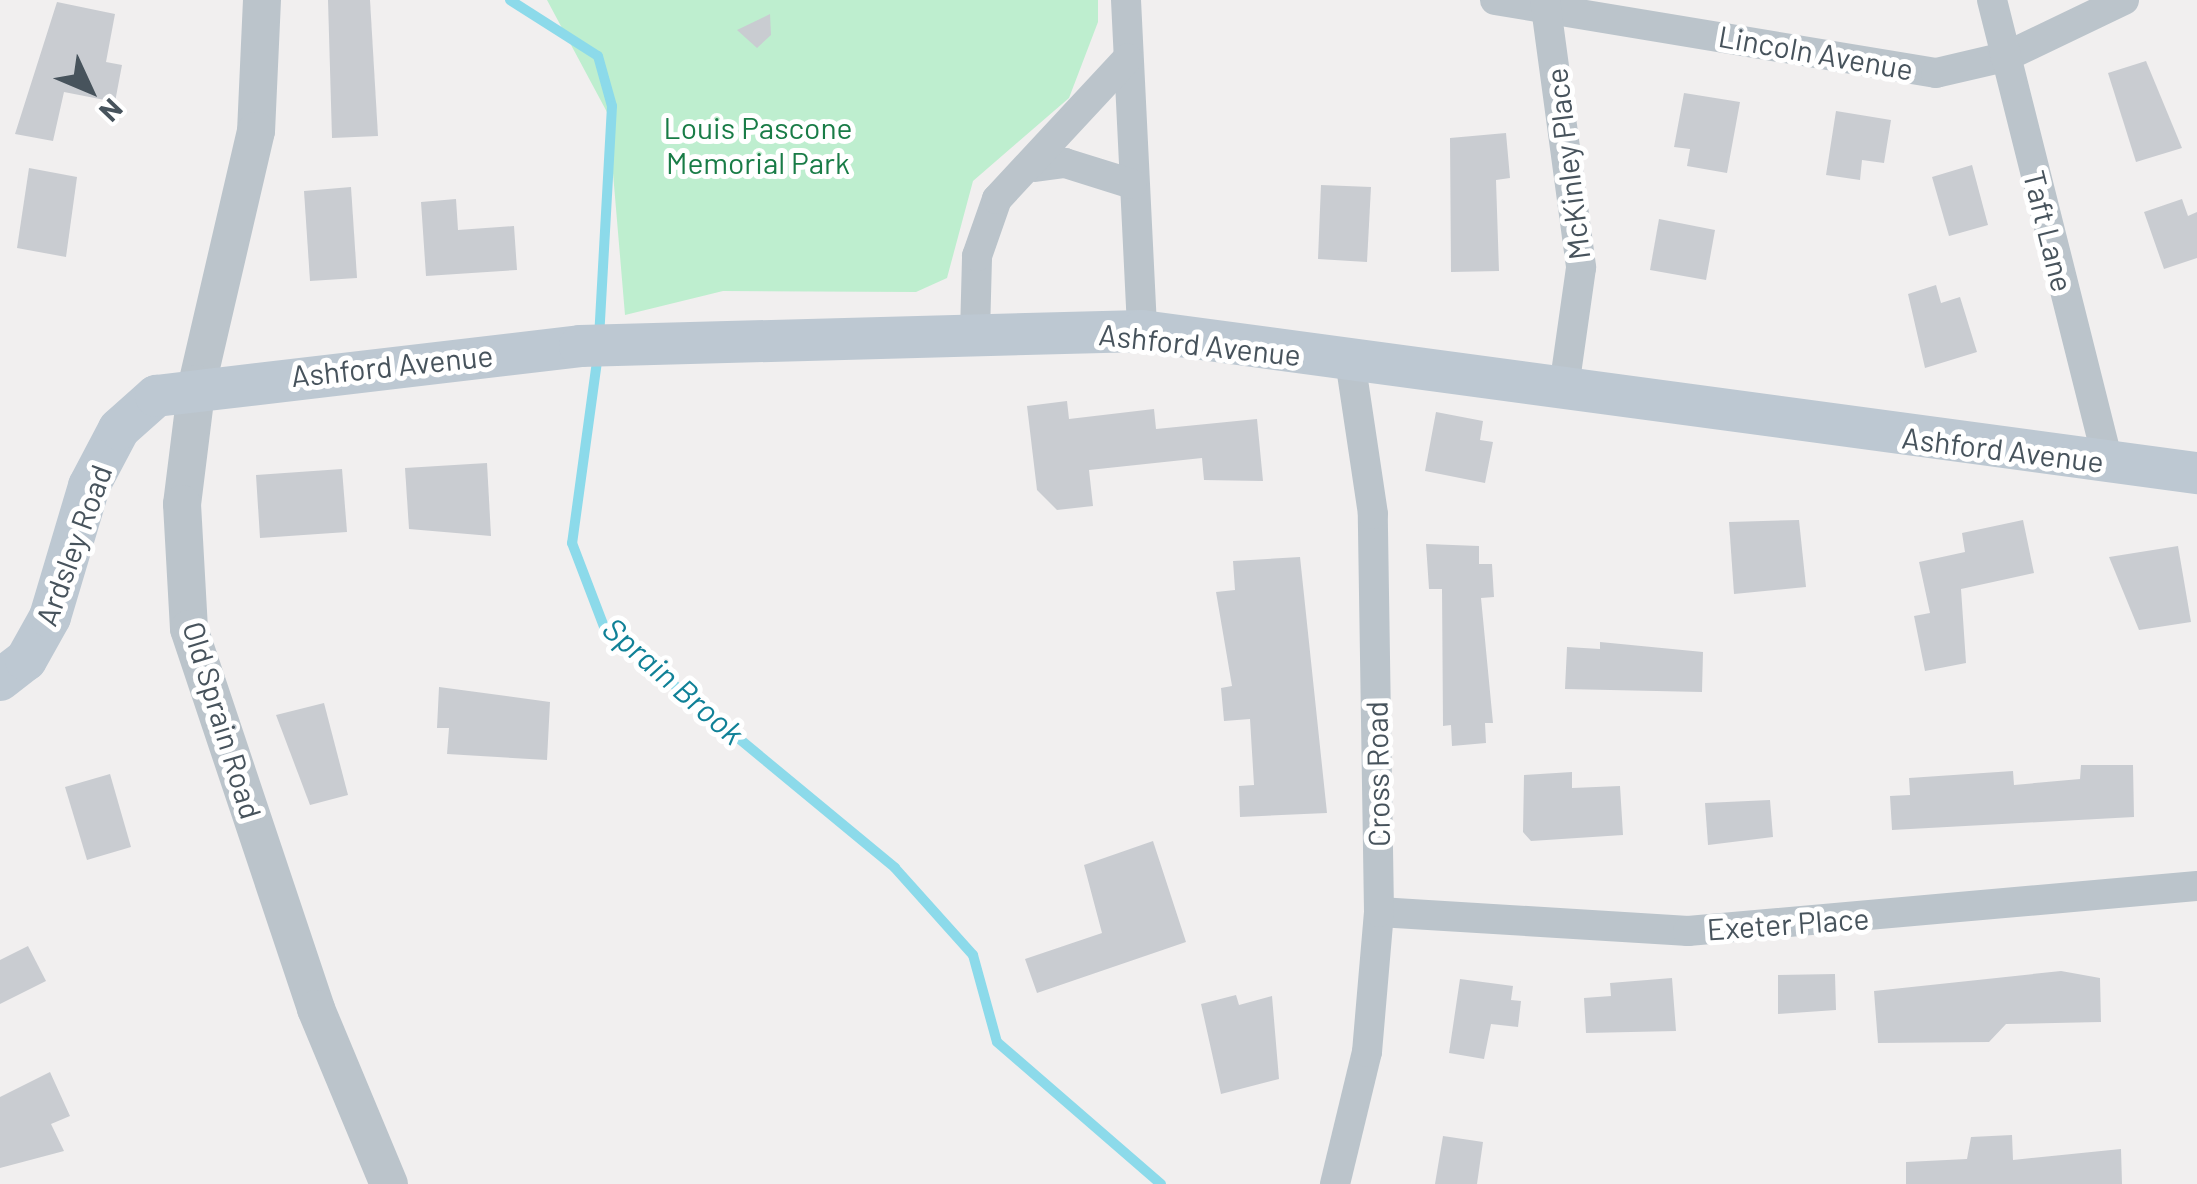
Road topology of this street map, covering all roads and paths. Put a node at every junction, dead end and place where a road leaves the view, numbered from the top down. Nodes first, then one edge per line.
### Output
1 (262, 0) edge
2 (1126, 0) edge
3 (1496, 0) edge
4 (1992, 0) edge
5 (2124, 0) edge
6 (1546, 3) edge
7 (2005, 57) junction
8 (1128, 58) junction
9 (1035, 167) junction
10 (1132, 184) junction
11 (1142, 331) junction
12 (975, 334) junction
13 (1350, 361) junction
14 (198, 384) junction
15 (1564, 388) junction
16 (2108, 462) junction
17 (2197, 473) edge
18 (0, 680) edge
19 (2197, 886) edge
20 (1379, 912) junction
21 (389, 1184) edge
22 (1335, 1184) edge

1 - 14 street, Old Sprain Road
2 - 8 street
3 - 6 street, Lincoln Avenue
4 - 7 street, Taft Lane
5 - 7 street, Lincoln Avenue
6 - 7 street, Lincoln Avenue
6 - 15 street, McKinley Place
7 - 16 street, Taft Lane
8 - 9 street
8 - 10 street
9 - 10 street
9 - 12 street
10 - 11 street
11 - 12 main road, Ashford Avenue
11 - 13 main road, Ashford Avenue
12 - 14 main road, Ashford Avenue
13 - 15 main road, Ashford Avenue
13 - 20 street, Cross Road
14 - 18 main road, Ardsley Road
14 - 21 street, Old Sprain Road
15 - 16 main road, Ashford Avenue
16 - 17 main road, Ashford Avenue
19 - 20 street, Exeter Place
20 - 22 street, Cross Road

